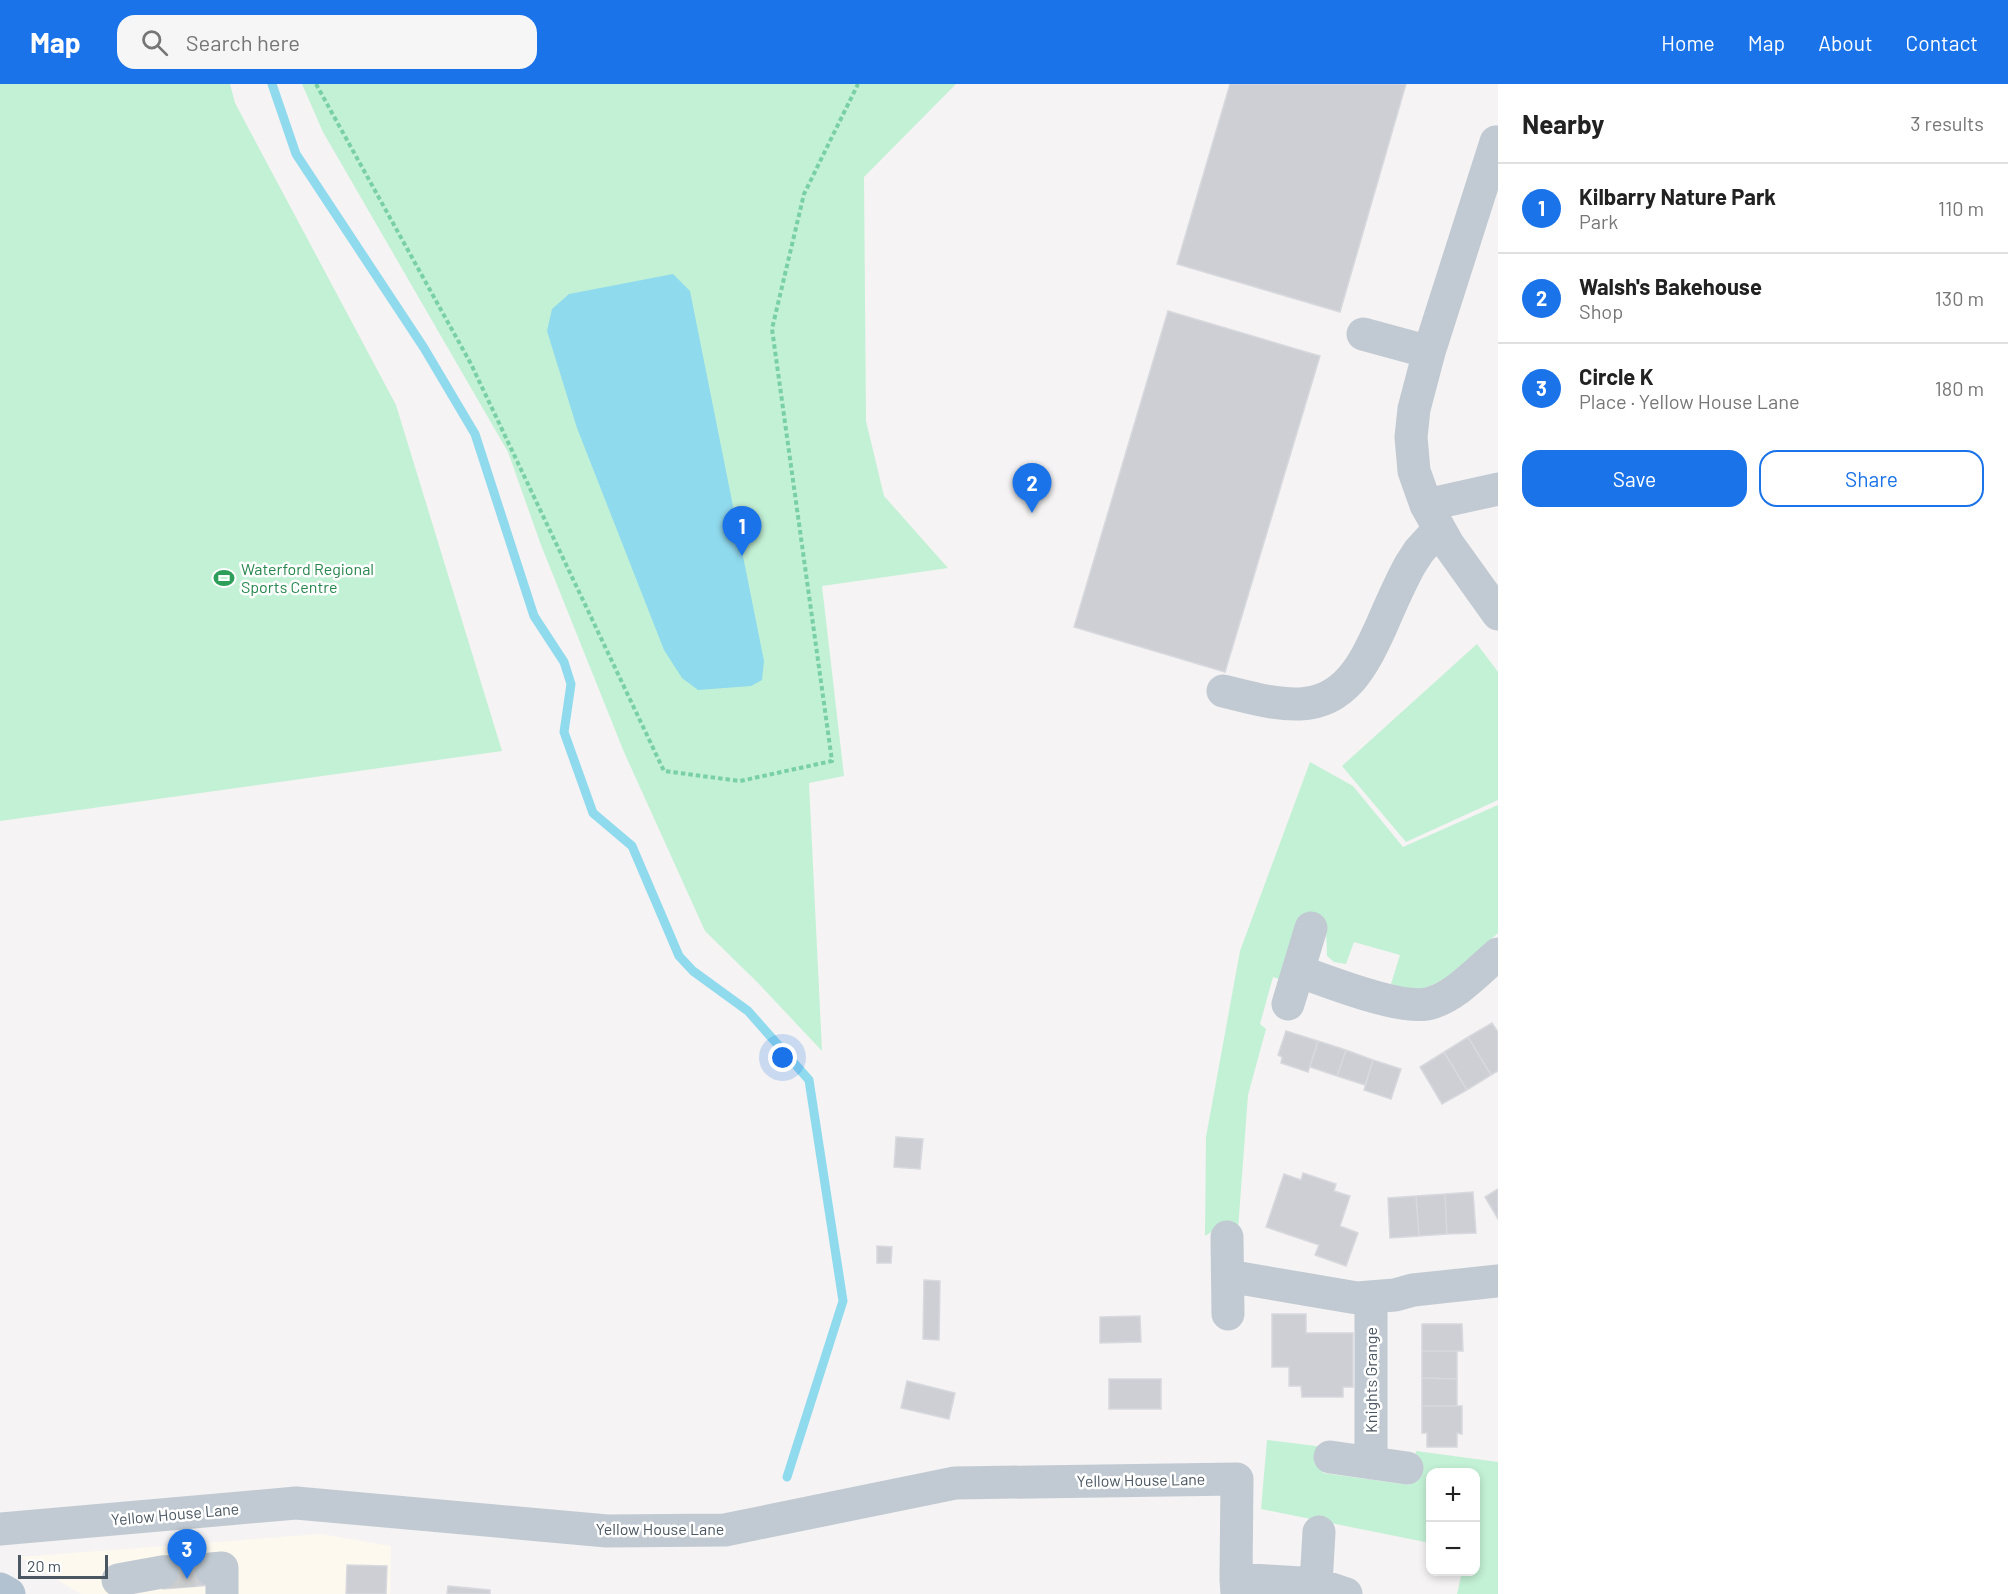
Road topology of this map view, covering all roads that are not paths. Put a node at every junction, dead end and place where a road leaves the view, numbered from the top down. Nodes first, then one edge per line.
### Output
1 (1496, 142) dead end
2 (1363, 334) dead end
3 (1429, 352) junction
4 (1498, 489) edge
5 (1432, 517) junction
6 (1498, 614) edge
7 (1223, 691) dead end
8 (1311, 928) dead end
9 (1498, 954) edge
10 (1298, 971) junction
11 (1287, 1004) dead end
12 (1227, 1237) dead end
13 (1228, 1276) junction
14 (1498, 1281) edge
15 (1371, 1298) junction
16 (1228, 1314) dead end
17 (1330, 1457) dead end
18 (1371, 1463) junction
19 (1407, 1468) dead end
20 (0, 1529) edge
21 (1319, 1532) dead end
22 (162, 1572) tunnel mouth
23 (118, 1580) dead end
24 (1236, 1586) edge
25 (0, 1589) edge
26 (1327, 1591) edge
27 (9, 1594) edge

1 - 3 street
2 - 3 street
3 - 5 street
4 - 5 street
5 - 6 street
5 - 7 street
8 - 10 street
9 - 10 street
10 - 11 street
12 - 13 street
13 - 15 street
13 - 16 street
14 - 15 street
15 - 18 street, Knights Grange
17 - 18 street
18 - 19 street
20 - 24 street, Yellow House Lane
21 - 26 street
22 - 23 street
24 - 26 street
25 - 27 main road

